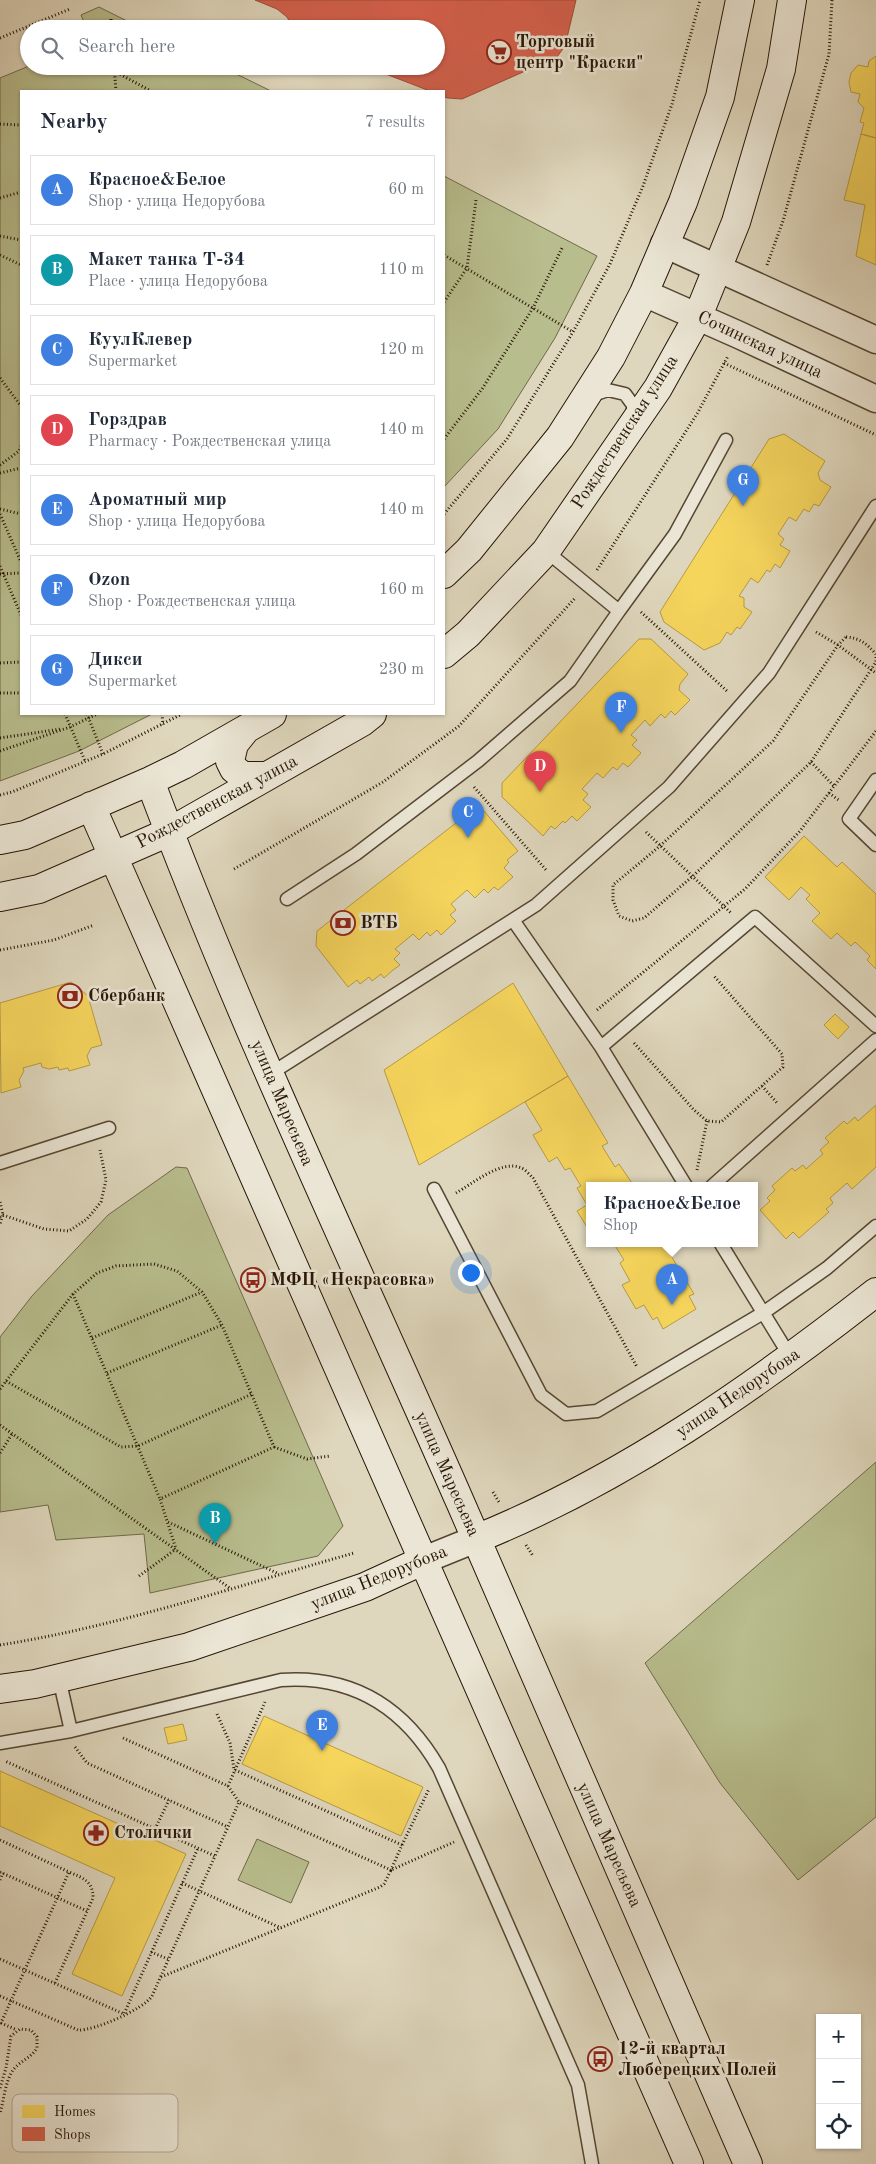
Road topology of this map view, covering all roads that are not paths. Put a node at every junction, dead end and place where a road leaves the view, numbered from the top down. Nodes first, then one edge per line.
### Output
1 (740, 0) edge
2 (792, 0) edge
3 (664, 244) junction
4 (718, 267) junction
5 (644, 293) junction
6 (698, 316) junction
7 (876, 340) edge
8 (585, 398) junction
9 (876, 399) edge
10 (632, 425) junction
11 (726, 440) dead end
12 (876, 506) edge
13 (546, 551) junction
14 (445, 573) edge
15 (619, 611) junction
16 (445, 653) edge
17 (270, 715) edge
18 (371, 715) edge
19 (246, 729) junction
20 (267, 776) junction
21 (876, 780) edge
22 (150, 781) junction
23 (91, 806) junction
24 (169, 832) junction
25 (0, 840) edge
26 (876, 845) edge
27 (113, 856) junction
28 (0, 897) edge
29 (287, 899) dead end
30 (513, 920) junction
31 (876, 1026) edge
32 (876, 1040) edge
33 (601, 1047) junction
34 (270, 1074) junction
35 (103, 1130) road end
36 (0, 1163) edge
37 (691, 1182) edge
38 (717, 1182) edge
39 (434, 1189) dead end
40 (876, 1226) edge
41 (723, 1247) edge
42 (876, 1292) edge
43 (763, 1313) junction
44 (791, 1358) junction
45 (476, 1539) junction
46 (424, 1560) junction
47 (59, 1678) junction
48 (0, 1689) edge
49 (71, 1731) junction
50 (0, 1743) edge
51 (592, 2164) edge
52 (689, 2164) edge
53 (748, 2164) edge

1 - 3 street
2 - 4 street, Рождественская улица
3 - 4 street
3 - 5 street
4 - 6 street, Рождественская улица
4 - 7 street
5 - 6 street, Сочинская улица
5 - 8 street
6 - 9 street, Сочинская улица
6 - 10 street, Рождественская улица
8 - 10 lane
8 - 14 street
10 - 13 street, Рождественская улица
11 - 15 lane
12 - 30 lane
13 - 15 lane
13 - 16 street, Рождественская улица
15 - 29 lane
17 - 19 street
18 - 20 street, Рождественская улица
19 - 20 street
19 - 22 street
20 - 24 street, Рождественская улица
21 - 26 lane
22 - 23 street
22 - 24 street, улица Маресьева
23 - 25 street
23 - 27 street
24 - 27 street, Рождественская улица
24 - 34 street, улица Маресьева
27 - 28 street, Рождественская улица
27 - 46 street
30 - 33 lane
30 - 34 lane
31 - 33 lane
32 - 38 lane
33 - 37 lane
34 - 45 street, улица Маресьева
35 - 36 lane
39 - 43 lane
40 - 43 lane
41 - 43 lane
42 - 44 street, улица Недорубова
43 - 44 lane
44 - 45 street, улица Недорубова
45 - 46 street, улица Недорубова
45 - 53 street, улица Маресьева
46 - 47 street, улица Недорубова
46 - 52 street
47 - 48 street, улица Недорубова
47 - 49 lane
49 - 50 lane
49 - 51 lane

